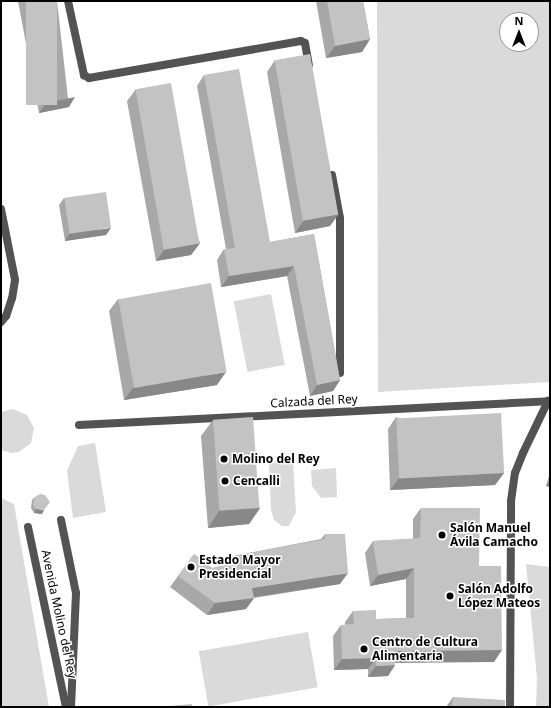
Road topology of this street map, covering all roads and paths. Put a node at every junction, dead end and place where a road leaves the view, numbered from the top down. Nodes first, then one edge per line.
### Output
1 (68, 1) edge
2 (311, 74) edge
3 (330, 165) edge
4 (1, 209) edge
5 (1, 322) edge
6 (340, 373) edge
7 (549, 401) edge
8 (79, 425) dead end
9 (61, 520) dead end
10 (28, 527) dead end
11 (66, 707) edge
12 (70, 707) edge
13 (510, 707) edge

1 - 2 street
3 - 6 street
4 - 5 street
7 - 8 street, Calzada del Rey
7 - 13 street
9 - 12 street, Avenida Molino del Rey
10 - 11 street, Avenida Molino del Rey

